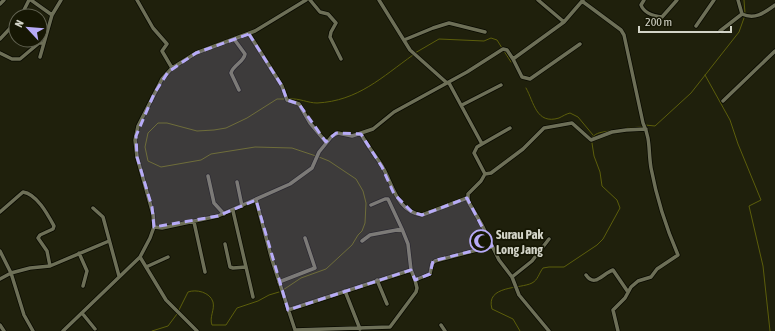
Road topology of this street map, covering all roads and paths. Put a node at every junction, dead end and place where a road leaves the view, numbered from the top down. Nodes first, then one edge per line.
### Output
1 (4, 0) edge
2 (30, 0) edge
3 (61, 0) edge
4 (137, 0) edge
5 (306, 0) edge
6 (310, 0) edge
7 (379, 0) edge
8 (538, 0) edge
9 (583, 0) edge
10 (644, 0) edge
11 (677, 0) edge
12 (714, 0) edge
13 (738, 0) edge
14 (0, 4) edge
15 (775, 5) edge
16 (742, 14) junction
17 (52, 15) junction
18 (564, 22) junction
19 (696, 26) dead end
20 (48, 27) edge
21 (8, 30) edge
22 (720, 31) dead end
23 (485, 32) dead end
24 (249, 34) junction
25 (0, 39) edge
26 (234, 39) junction
27 (404, 40) junction
28 (580, 44) dead end
29 (32, 48) edge
30 (42, 48) edge
31 (775, 51) edge
32 (0, 53) edge
33 (40, 57) dead end
34 (513, 59) junction
35 (341, 60) dead end
36 (172, 68) junction
37 (448, 83) junction
38 (501, 85) dead end
39 (238, 90) dead end
40 (723, 101) dead end
41 (462, 105) junction
42 (644, 126) junction
43 (510, 128) dead end
44 (361, 134) junction
45 (326, 142) junction
46 (482, 144) junction
47 (485, 174) junction
48 (208, 176) dead end
49 (236, 182) dead end
50 (467, 198) junction
51 (256, 200) junction
52 (371, 205) dead end
53 (242, 206) junction
54 (93, 208) dead end
55 (233, 211) junction
56 (0, 212) edge
57 (224, 214) junction
58 (194, 222) junction
59 (154, 227) junction
60 (402, 229) junction
61 (305, 238) dead end
62 (549, 239) dead end
63 (109, 241) junction
64 (362, 241) dead end
65 (225, 244) dead end
66 (492, 246) junction
67 (0, 251) edge
68 (79, 253) junction
69 (140, 257) junction
70 (168, 257) dead end
71 (50, 266) junction
72 (246, 266) junction
73 (146, 267) junction
74 (411, 270) junction
75 (204, 272) dead end
76 (11, 273) junction
77 (586, 275) dead end
78 (119, 276) junction
79 (512, 277) junction
80 (0, 279) edge
81 (377, 280) junction
82 (415, 280) junction
83 (279, 282) junction
84 (83, 286) dead end
85 (345, 291) junction
86 (628, 292) junction
87 (253, 297) dead end
88 (387, 304) dead end
89 (288, 310) junction
90 (82, 313) junction
91 (0, 325) edge
92 (441, 325) dead end
93 (95, 329) dead end
94 (360, 329) junction
95 (386, 330) edge
96 (4, 331) edge
97 (33, 331) edge
98 (63, 331) edge
99 (197, 331) edge
100 (445, 331) edge
101 (549, 331) edge
102 (618, 331) edge

1 - 14 street
2 - 17 street
3 - 17 street
4 - 36 street
5 - 24 street
6 - 35 street
7 - 27 street
8 - 18 street
9 - 18 street
9 - 42 street
10 - 11 street
12 - 19 street
13 - 16 street
15 - 16 street
16 - 22 street
17 - 20 street
18 - 34 street
21 - 25 street
23 - 27 street
24 - 26 street
24 - 45 street
26 - 36 street
26 - 39 street
27 - 37 street
28 - 34 street
29 - 32 street
30 - 33 street
31 - 40 street
34 - 37 street
36 - 59 street
37 - 41 street
37 - 44 street
38 - 41 street
41 - 46 street
42 - 47 street
42 - 86 street
43 - 46 street
44 - 45 street
44 - 50 street
45 - 51 street
46 - 47 street
47 - 50 street
48 - 57 street
49 - 53 street
50 - 66 street
51 - 53 street
51 - 83 street
52 - 60 street
53 - 55 street
54 - 63 street
55 - 57 street
55 - 72 street
56 - 71 street
57 - 58 street
58 - 59 street
58 - 75 street
59 - 69 street
60 - 64 street
60 - 74 street
61 - 83 street
62 - 79 street
63 - 68 street
63 - 78 street
65 - 72 street
66 - 79 street
66 - 82 street
67 - 76 street
68 - 71 street
68 - 84 street
69 - 73 street
69 - 78 street
70 - 73 street
71 - 76 street
72 - 87 street
73 - 99 street
74 - 81 street
74 - 82 street
76 - 80 street
76 - 97 street
77 - 86 street
78 - 90 street
79 - 101 street
81 - 85 street
81 - 88 street
82 - 95 street
83 - 89 street
85 - 89 street
85 - 94 street
86 - 102 street
89 - 94 street
90 - 93 street
90 - 98 street
91 - 96 street
92 - 100 street
94 - 95 street

